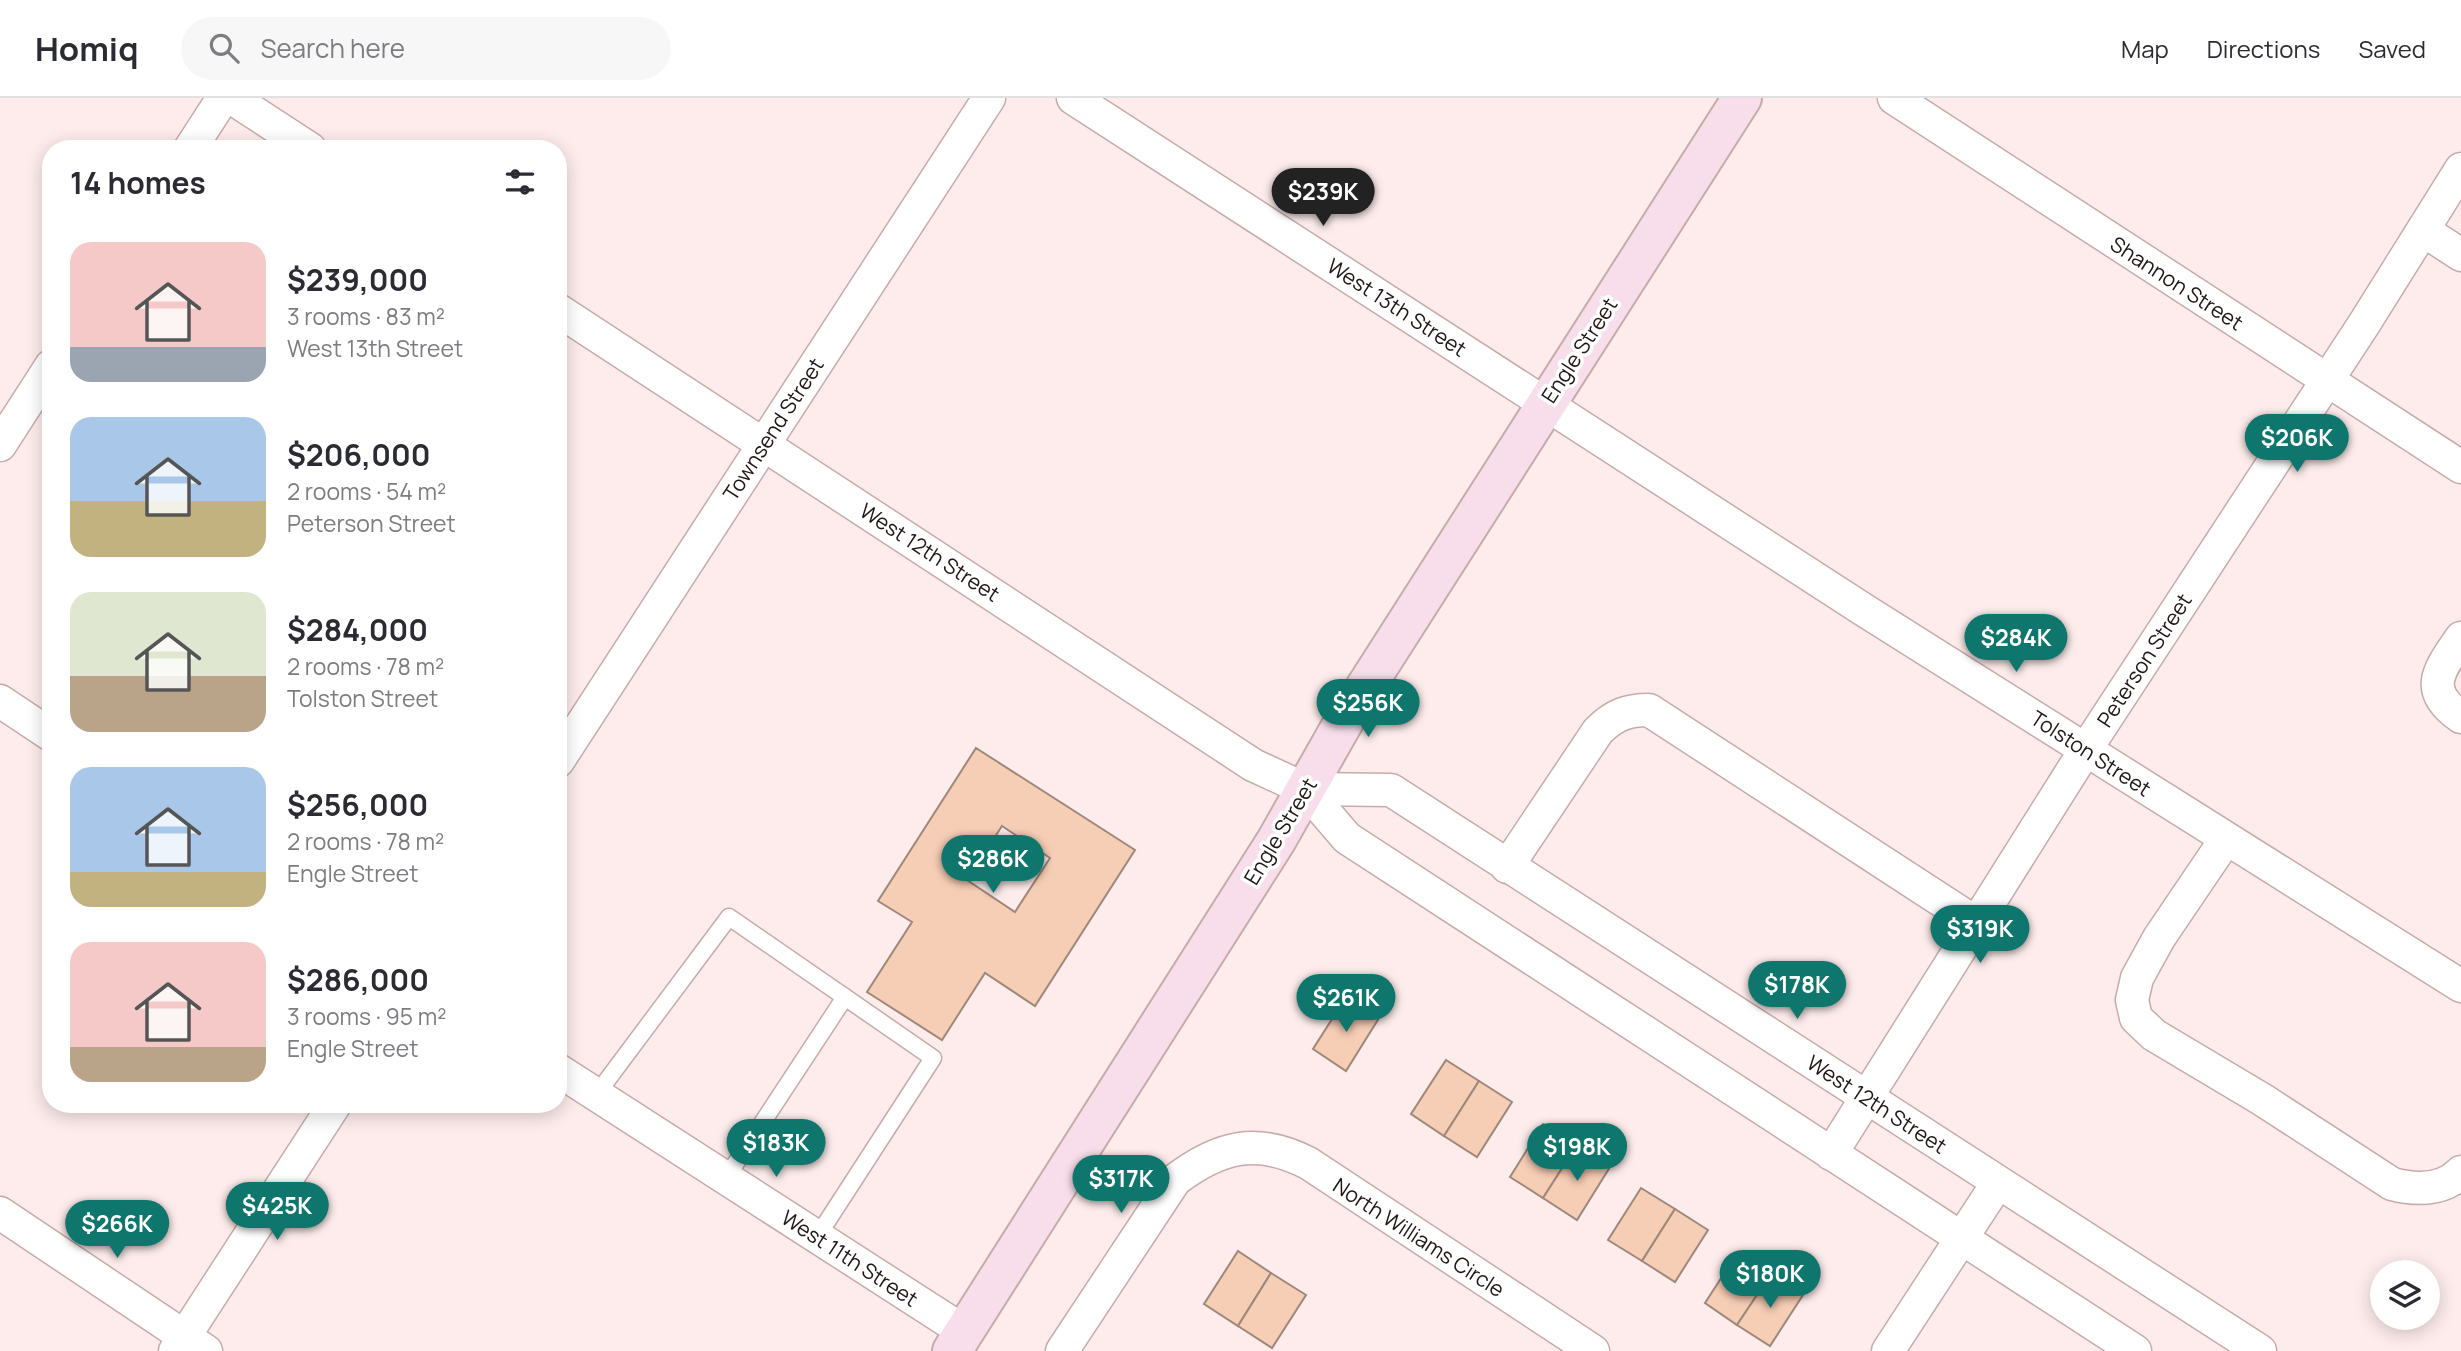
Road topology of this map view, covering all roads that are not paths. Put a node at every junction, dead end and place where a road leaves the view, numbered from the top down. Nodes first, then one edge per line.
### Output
1 (223, 98) edge
2 (232, 98) edge
3 (989, 98) edge
4 (1073, 98) edge
5 (1742, 98) edge
6 (1895, 98) edge
7 (196, 140) edge
8 (296, 140) edge
9 (2461, 169) edge
10 (2423, 230) junction
11 (2461, 256) edge
12 (567, 316) edge
13 (42, 380) edge
14 (2327, 381) junction
15 (1545, 403) junction
16 (764, 443) junction
17 (0, 445) edge
18 (2461, 467) edge
19 (2461, 638) edge
20 (0, 701) edge
21 (2461, 717) edge
22 (42, 729) edge
23 (567, 747) edge
24 (2086, 749) junction
25 (1305, 789) junction
26 (2226, 839) junction
27 (1507, 867) junction
28 (1976, 923) junction
29 (2461, 986) edge
30 (845, 997) junction
31 (567, 1076) edge
32 (596, 1095) junction
33 (1867, 1096) junction
34 (330, 1113) edge
35 (1831, 1154) junction
36 (2461, 1172) edge
37 (726, 1178) junction
38 (1997, 1184) junction
39 (0, 1213) edge
40 (817, 1237) junction
41 (1961, 1240) junction
42 (958, 1341) edge
43 (188, 1346) edge
44 (1062, 1351) edge
45 (1592, 1351) edge
46 (1888, 1351) edge
47 (2136, 1351) edge
48 (2260, 1351) edge

1 - 7 street
2 - 8 street
3 - 16 street, Townsend Street
4 - 15 street, West 13th Street
5 - 15 main road, Engle Street
6 - 14 street, Shannon Street
9 - 10 street, Peterson Street
10 - 11 street
10 - 14 street, Peterson Street
12 - 16 street, West 12th Street
13 - 17 street
14 - 18 street, Shannon Street
14 - 24 street, Peterson Street
15 - 24 street, Tolston Street
15 - 25 main road, Engle Street
16 - 23 street, Townsend Street
16 - 25 street, West 12th Street
19 - 21 street
20 - 22 street
24 - 26 street, Tolston Street
24 - 28 street, Peterson Street
25 - 27 street, West 12th Street
25 - 35 street, West 12th Street
25 - 42 main road, Engle Street
26 - 29 street, Tolston Street
26 - 36 street
27 - 28 street
27 - 33 street, West 12th Street
28 - 33 street, Peterson Street
30 - 32 lane
30 - 37 lane
30 - 40 lane
31 - 32 street, West 11th Street
32 - 37 street, West 11th Street
33 - 35 street, Peterson Street
33 - 38 street, West 12th Street
34 - 43 street
35 - 41 street, West 12th Street
37 - 40 street, West 11th Street
38 - 41 street
38 - 48 street, West 12th Street
39 - 43 street
40 - 42 street, West 11th Street
41 - 46 street
41 - 47 street, West 12th Street
44 - 45 street, North Williams Circle

